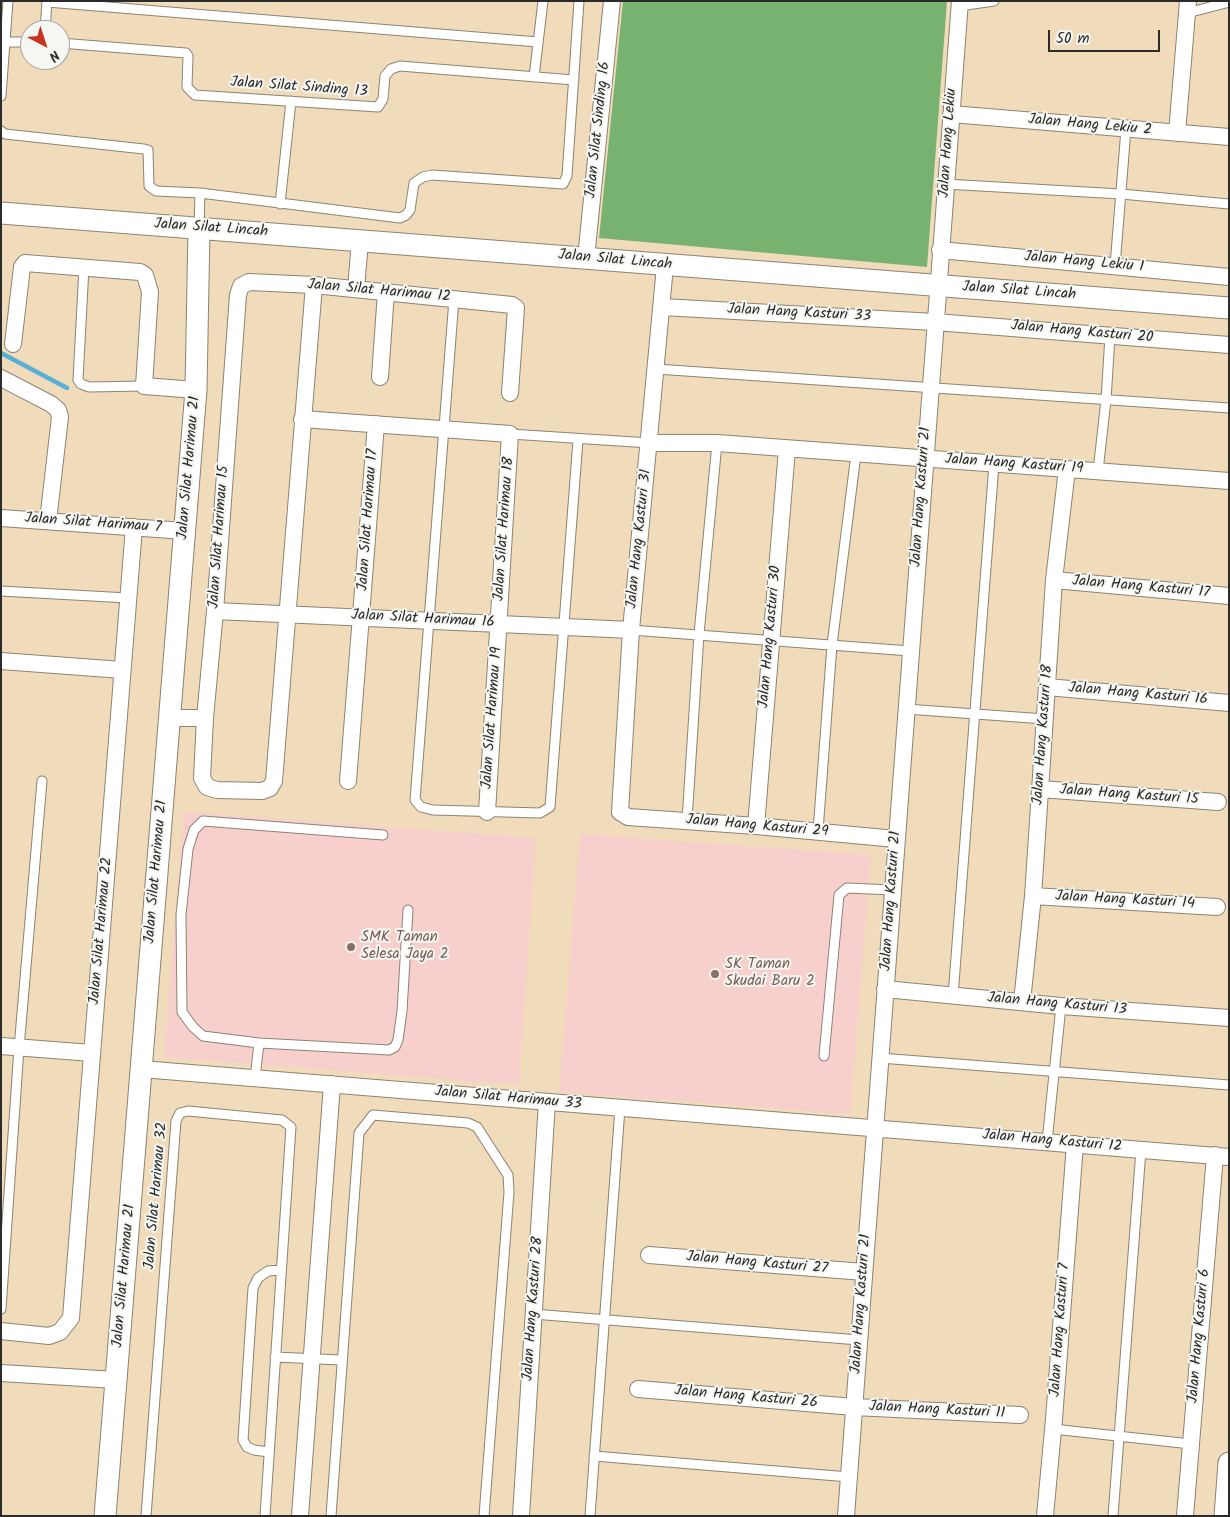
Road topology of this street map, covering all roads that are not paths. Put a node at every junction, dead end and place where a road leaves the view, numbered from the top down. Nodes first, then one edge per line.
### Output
1 (8, 1) edge
2 (543, 1) edge
3 (579, 1) edge
4 (612, 1) edge
5 (994, 1) edge
6 (47, 2) edge
7 (1229, 2) edge
8 (960, 4) edge
9 (1188, 7) edge
10 (45, 20) edge
11 (5, 42) junction
12 (20, 42) edge
13 (538, 42) junction
14 (70, 44) edge
15 (534, 77) junction
16 (574, 80) junction
17 (1, 96) edge
18 (291, 101) junction
19 (951, 114) junction
20 (1126, 129) junction
21 (1, 131) edge
22 (1177, 133) junction
23 (1229, 138) edge
24 (946, 184) junction
25 (200, 193) junction
26 (1121, 194) junction
27 (280, 204) junction
28 (1229, 204) edge
29 (1, 213) edge
30 (199, 228) junction
31 (360, 241) junction
32 (940, 250) junction
33 (586, 258) junction
34 (665, 266) junction
35 (1115, 266) junction
36 (84, 267) junction
37 (1229, 277) edge
38 (314, 285) junction
39 (937, 285) junction
40 (241, 286) joint
41 (356, 289) junction
42 (386, 292) junction
43 (454, 299) junction
44 (662, 307) junction
45 (1229, 308) edge
46 (935, 322) junction
47 (1110, 336) junction
48 (13, 344) dead end
49 (1229, 345) edge
50 (656, 369) junction
51 (380, 377) dead end
52 (1, 378) edge
53 (144, 386) junction
54 (930, 386) junction
55 (196, 390) junction
56 (510, 392) dead end
57 (1106, 400) junction
58 (1229, 408) edge
59 (302, 419) junction
60 (376, 424) junction
61 (443, 429) junction
62 (510, 434) junction
63 (578, 440) junction
64 (650, 443) junction
65 (717, 443) junction
66 (787, 448) junction
67 (856, 454) junction
68 (925, 459) junction
69 (994, 464) junction
70 (1067, 469) junction
71 (1098, 471) junction
72 (1229, 481) edge
73 (1, 518) edge
74 (48, 521) junction
75 (134, 527) junction
76 (185, 531) junction
77 (1054, 580) junction
78 (1, 591) edge
79 (1229, 596) edge
80 (128, 598) junction
81 (215, 611) junction
82 (286, 613) junction
83 (362, 617) junction
84 (429, 620) junction
85 (499, 624) junction
86 (564, 626) junction
87 (631, 630) junction
88 (699, 634) junction
89 (770, 640) junction
90 (832, 645) junction
91 (910, 651) junction
92 (1, 661) edge
93 (122, 670) junction
94 (1047, 687) junction
95 (1229, 704) edge
96 (906, 709) junction
97 (976, 714) junction
98 (170, 718) junction
99 (204, 718) junction
100 (1045, 719) junction
101 (42, 781) dead end
102 (348, 781) dead end
103 (1040, 789) junction
104 (1218, 802) dead end
105 (487, 812) junction
106 (620, 812) joint
107 (688, 821) junction
108 (756, 826) junction
109 (818, 832) junction
110 (383, 835) dead end
111 (896, 839) junction
112 (892, 890) junction
113 (1033, 896) junction
114 (1217, 906) dead end
115 (408, 910) dead end
116 (886, 989) junction
117 (953, 996) junction
118 (1022, 1002) junction
119 (1061, 1006) junction
120 (1229, 1018) edge
121 (259, 1043) junction
122 (1, 1046) edge
123 (19, 1048) junction
124 (92, 1054) junction
125 (824, 1056) dead end
126 (880, 1058) junction
127 (141, 1069) junction
128 (1054, 1071) junction
129 (255, 1078) junction
130 (332, 1084) junction
131 (1229, 1085) edge
132 (547, 1102) junction
133 (620, 1108) junction
134 (875, 1128) junction
135 (1047, 1142) junction
136 (1075, 1144) junction
137 (1141, 1150) junction
138 (1222, 1156) edge
139 (649, 1255) dead end
140 (281, 1270) junction
141 (864, 1272) junction
142 (1, 1309) edge
143 (534, 1314) junction
144 (604, 1321) junction
145 (1, 1331) edge
146 (859, 1340) junction
147 (275, 1357) junction
148 (312, 1359) junction
149 (341, 1360) junction
150 (1, 1373) edge
151 (116, 1380) junction
152 (638, 1389) dead end
153 (854, 1407) junction
154 (1020, 1415) dead end
155 (1053, 1429) junction
156 (1118, 1436) junction
157 (1191, 1444) junction
158 (269, 1452) junction
159 (594, 1456) junction
160 (1229, 1462) edge
161 (849, 1477) junction
162 (105, 1516) edge
163 (146, 1516) edge
164 (265, 1516) edge
165 (300, 1516) edge
166 (331, 1516) edge
167 (484, 1516) edge
168 (521, 1516) edge
169 (590, 1516) edge
170 (846, 1516) edge
171 (1045, 1516) edge
172 (1113, 1516) edge
173 (1185, 1516) edge
174 (1225, 1516) edge

1 - 11 lane
2 - 13 lane
3 - 16 lane
4 - 33 street, Jalan Silat Sinding 16
5 - 8 lane
6 - 10 lane
6 - 13 lane
7 - 9 lane
8 - 19 street, Jalan Hang Lekiu
9 - 22 street
11 - 12 lane
11 - 17 lane
13 - 15 lane
14 - 18 lane, Jalan Silat Sinding 13
15 - 16 lane, Jalan Silat Sinding 13
15 - 18 lane, Jalan Silat Sinding 13
16 - 27 lane
18 - 27 lane
19 - 20 street, Jalan Hang Lekiu 2
19 - 24 street, Jalan Hang Lekiu
20 - 22 street, Jalan Hang Lekiu 2
20 - 26 lane
21 - 25 lane
22 - 23 street, Jalan Hang Lekiu 2
24 - 26 lane
24 - 32 street, Jalan Hang Lekiu
25 - 27 lane
25 - 30 lane
26 - 28 lane
26 - 35 lane
29 - 30 street, Jalan Silat Lincah
30 - 31 street, Jalan Silat Lincah
30 - 55 street, Jalan Silat Harimau 21
31 - 33 street, Jalan Silat Lincah
31 - 41 street
32 - 35 street, Jalan Hang Lekiu 1
32 - 39 street, Jalan Hang Lekiu
33 - 34 street, Jalan Silat Lincah
34 - 39 street, Jalan Silat Lincah
34 - 44 street, Jalan Hang Kasturi 31
35 - 37 street, Jalan Hang Lekiu 1
36 - 48 street
36 - 53 street
36 - 53 lane
38 - 40 street, Jalan Silat Harimau 12
38 - 41 street, Jalan Silat Harimau 12
38 - 59 street
39 - 45 street, Jalan Silat Lincah
39 - 46 street, Jalan Hang Kasturi 21
40 - 81 street, Jalan Silat Harimau 15
41 - 42 street, Jalan Silat Harimau 12
42 - 43 street, Jalan Silat Harimau 12
42 - 51 street
43 - 56 street, Jalan Silat Harimau 12
43 - 61 lane
44 - 46 street, Jalan Hang Kasturi 33
44 - 50 street, Jalan Hang Kasturi 31
46 - 47 street, Jalan Hang Kasturi 20
46 - 54 street, Jalan Hang Kasturi 21
47 - 49 street, Jalan Hang Kasturi 20
47 - 57 lane
50 - 54 lane
50 - 64 street, Jalan Hang Kasturi 31
52 - 74 street
53 - 55 street
54 - 57 lane
54 - 68 street, Jalan Hang Kasturi 21
55 - 76 street, Jalan Silat Harimau 21
57 - 58 lane
57 - 71 lane
59 - 60 street
59 - 82 street
60 - 61 street
60 - 83 street, Jalan Silat Harimau 17
61 - 62 street
61 - 84 lane
62 - 63 lane
62 - 85 street, Jalan Silat Harimau 18
63 - 64 lane
63 - 86 lane
64 - 65 street, Jalan Hang Kasturi 19
64 - 87 street, Jalan Hang Kasturi 31
65 - 66 street, Jalan Hang Kasturi 19
65 - 88 lane
66 - 67 street, Jalan Hang Kasturi 19
66 - 89 street, Jalan Hang Kasturi 30
67 - 68 street, Jalan Hang Kasturi 19
67 - 90 lane
68 - 69 street, Jalan Hang Kasturi 19
68 - 91 street, Jalan Hang Kasturi 21
69 - 70 street, Jalan Hang Kasturi 19
69 - 97 lane
70 - 71 street, Jalan Hang Kasturi 19
70 - 77 street, Jalan Hang Kasturi 18
71 - 72 street, Jalan Hang Kasturi 19
73 - 74 street, Jalan Silat Harimau 7
74 - 75 street, Jalan Silat Harimau 7
75 - 76 street, Jalan Silat Harimau 7
75 - 80 street, Jalan Silat Harimau 22
76 - 98 street, Jalan Silat Harimau 21
77 - 79 street, Jalan Hang Kasturi 17
77 - 94 street, Jalan Hang Kasturi 18
78 - 80 lane
80 - 93 street, Jalan Silat Harimau 22
81 - 82 street, Jalan Silat Harimau 16
81 - 99 street, Jalan Silat Harimau 15
82 - 83 street, Jalan Silat Harimau 16
82 - 99 street, Jalan Silat Harimau 15
83 - 84 street, Jalan Silat Harimau 16
83 - 102 street, Jalan Silat Harimau 17
84 - 85 street, Jalan Silat Harimau 16
84 - 105 lane
85 - 86 street, Jalan Silat Harimau 16
85 - 105 street, Jalan Silat Harimau 19
86 - 87 street, Jalan Silat Harimau 16
86 - 105 lane
87 - 88 lane
87 - 106 street, Jalan Hang Kasturi 31
88 - 89 lane
88 - 107 lane
89 - 90 lane
89 - 108 street, Jalan Hang Kasturi 30
90 - 91 lane
90 - 109 lane
91 - 96 street, Jalan Hang Kasturi 21
92 - 93 street
93 - 124 street, Jalan Silat Harimau 22
94 - 95 street, Jalan Hang Kasturi 16
94 - 100 street, Jalan Hang Kasturi 18
96 - 97 lane
96 - 111 street, Jalan Hang Kasturi 21
97 - 100 lane
97 - 117 lane
98 - 99 street
98 - 127 street, Jalan Silat Harimau 21
100 - 103 street, Jalan Hang Kasturi 18
101 - 123 lane
103 - 104 street, Jalan Hang Kasturi 15
103 - 113 street, Jalan Hang Kasturi 18
106 - 107 street, Jalan Hang Kasturi 29
107 - 108 street, Jalan Hang Kasturi 29
108 - 109 street, Jalan Hang Kasturi 29
109 - 111 street, Jalan Hang Kasturi 29
110 - 121 lane
111 - 112 street, Jalan Hang Kasturi 21
112 - 116 street, Jalan Hang Kasturi 21
112 - 125 lane
113 - 114 street, Jalan Hang Kasturi 14
113 - 118 street, Jalan Hang Kasturi 18
115 - 121 lane
116 - 117 street, Jalan Hang Kasturi 13
116 - 126 street, Jalan Hang Kasturi 21
117 - 118 street, Jalan Hang Kasturi 13
118 - 119 street, Jalan Hang Kasturi 13
119 - 120 street, Jalan Hang Kasturi 13
119 - 128 lane
121 - 129 lane
122 - 123 street
123 - 124 street
123 - 142 lane
124 - 145 street, Jalan Silat Harimau 22
126 - 128 lane
126 - 134 street, Jalan Hang Kasturi 21
127 - 129 street, Jalan Silat Harimau 33
127 - 151 street, Jalan Silat Harimau 21
128 - 131 lane
128 - 135 lane
129 - 130 street, Jalan Silat Harimau 33
130 - 132 street, Jalan Silat Harimau 33
130 - 148 street
132 - 133 street, Jalan Silat Harimau 33
132 - 143 street, Jalan Hang Kasturi 28
133 - 134 street, Jalan Silat Harimau 33
133 - 144 lane
134 - 135 street, Jalan Hang Kasturi 12
134 - 141 street, Jalan Hang Kasturi 21
135 - 136 street, Jalan Hang Kasturi 12
136 - 137 street, Jalan Hang Kasturi 12
136 - 155 street, Jalan Hang Kasturi 7
137 - 138 street, Jalan Hang Kasturi 12
137 - 156 lane
138 - 157 street, Jalan Hang Kasturi 6
139 - 141 street, Jalan Hang Kasturi 27
140 - 147 lane, Jalan Silat Harimau 32
140 - 158 lane
140 - 163 lane, Jalan Silat Harimau 32
141 - 146 street, Jalan Hang Kasturi 21
143 - 144 lane
143 - 168 street, Jalan Hang Kasturi 28
144 - 146 lane
144 - 159 lane
146 - 153 street, Jalan Hang Kasturi 21
147 - 148 lane
147 - 158 lane, Jalan Silat Harimau 32
148 - 149 lane
148 - 165 street
149 - 166 lane
149 - 167 lane
150 - 151 street
151 - 162 street, Jalan Silat Harimau 21
152 - 153 street, Jalan Hang Kasturi 26
153 - 154 street, Jalan Hang Kasturi 11
153 - 161 street, Jalan Hang Kasturi 21
155 - 156 lane
155 - 171 street, Jalan Hang Kasturi 7
156 - 157 lane
156 - 172 lane
157 - 173 street, Jalan Hang Kasturi 6
158 - 164 lane, Jalan Silat Harimau 32
159 - 161 lane
159 - 169 lane
160 - 174 street
161 - 170 street, Jalan Hang Kasturi 21

